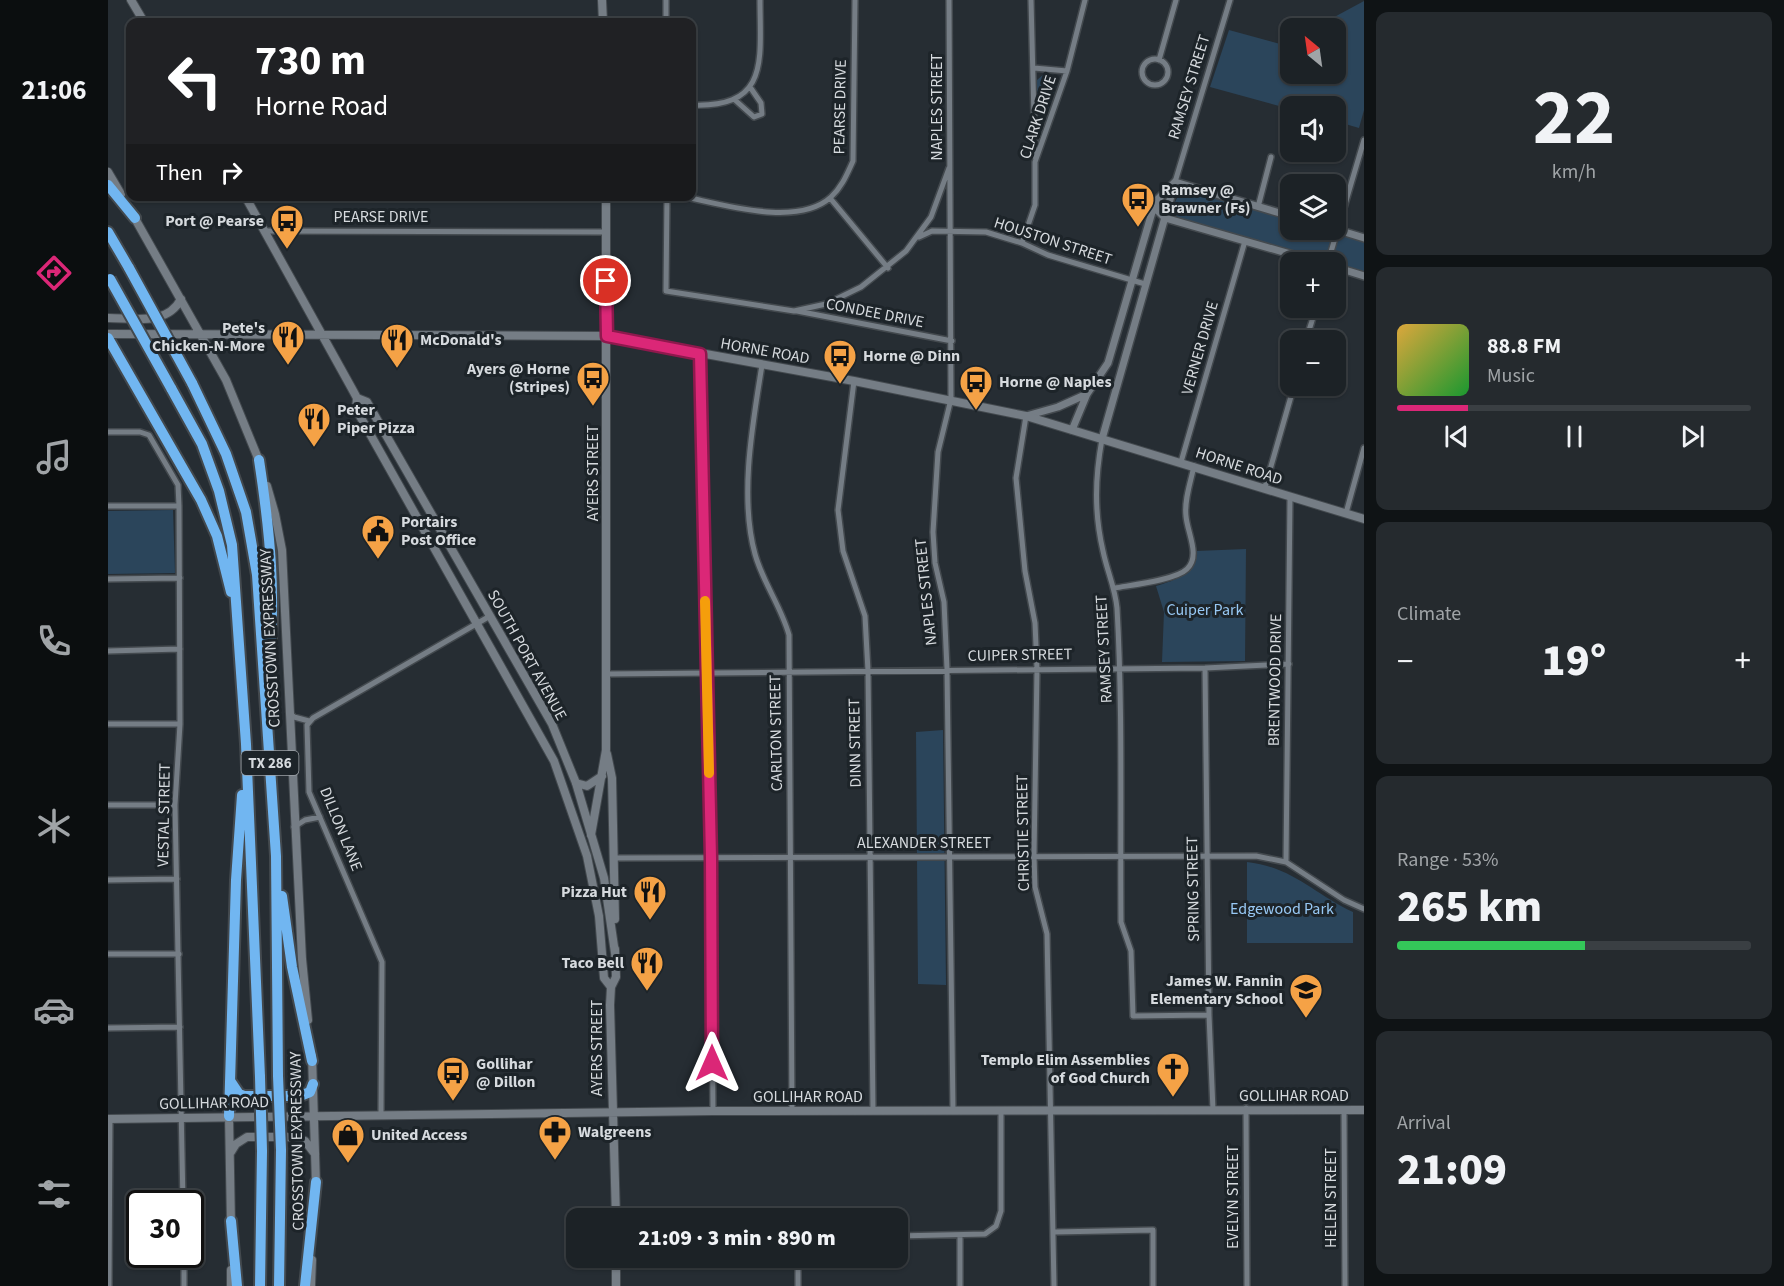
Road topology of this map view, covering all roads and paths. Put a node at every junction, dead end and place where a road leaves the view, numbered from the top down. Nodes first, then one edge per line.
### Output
1 (131, 0) edge
2 (602, 0) edge
3 (666, 0) edge
4 (760, 0) edge
5 (855, 0) edge
6 (949, 0) edge
7 (1031, 0) edge
8 (1085, 0) edge
9 (1176, 0) edge
10 (1230, 0) edge
11 (142, 18) edge
12 (603, 18) edge
13 (666, 18) edge
14 (1159, 60) junction
15 (1034, 68) junction
16 (1067, 71) junction
17 (750, 87) junction
18 (735, 100) junction
19 (696, 105) edge
20 (1364, 140) edge
21 (1272, 157) dead end
22 (1035, 162) junction
23 (951, 164) junction
24 (108, 172) edge
25 (1175, 182) junction
26 (108, 185) edge
27 (696, 198) edge
28 (830, 198) junction
29 (1346, 200) edge
30 (248, 201) edge
31 (606, 201) edge
32 (667, 201) edge
33 (1155, 202) junction
34 (1258, 207) junction
35 (1280, 213) edge
36 (135, 218) junction
37 (1165, 218) junction
38 (952, 230) junction
39 (264, 231) junction
40 (108, 232) edge
41 (605, 232) junction
42 (1346, 232) edge
43 (1364, 237) edge
44 (917, 238) junction
45 (1245, 241) junction
46 (1022, 243) junction
47 (1283, 252) edge
48 (888, 268) junction
49 (1346, 270) edge
50 (1364, 276) edge
51 (109, 278) edge
52 (1132, 280) junction
53 (1145, 284) junction
54 (181, 299) junction
55 (794, 311) junction
56 (108, 318) edge
57 (324, 334) junction
58 (202, 335) junction
59 (108, 336) edge
60 (607, 336) junction
61 (952, 341) junction
62 (700, 354) junction
63 (762, 365) junction
64 (854, 381) junction
65 (1088, 394) junction
66 (1291, 396) edge
67 (357, 398) junction
68 (951, 399) junction
69 (1026, 416) junction
70 (1072, 430) junction
71 (108, 432) edge
72 (1102, 439) junction
73 (1364, 448) edge
74 (259, 460) junction
75 (1181, 462) junction
76 (1194, 466) junction
77 (1265, 487) junction
78 (1290, 498) junction
79 (108, 506) edge
80 (179, 506) junction
81 (1346, 513) junction
82 (1364, 519) edge
83 (180, 578) junction
84 (108, 579) edge
85 (1115, 588) junction
86 (490, 616) junction
87 (477, 623) junction
88 (238, 625) junction
89 (180, 649) junction
90 (108, 651) edge
91 (1289, 664) junction
92 (1120, 668) junction
93 (1205, 668) junction
94 (947, 669) junction
95 (1037, 669) junction
96 (706, 671) junction
97 (789, 671) junction
98 (868, 671) junction
99 (606, 674) junction
100 (265, 696) junction
101 (289, 711) junction
102 (309, 722) junction
103 (108, 724) edge
104 (180, 724) junction
105 (246, 744) junction
106 (606, 750) junction
107 (602, 776) junction
108 (576, 783) junction
109 (108, 805) edge
110 (175, 805) junction
111 (321, 817) junction
112 (294, 826) junction
113 (591, 835) junction
114 (582, 838) joint
115 (1206, 855) junction
116 (276, 856) junction
117 (1034, 856) junction
118 (1120, 856) junction
119 (870, 857) junction
120 (949, 857) junction
121 (614, 858) junction
122 (711, 858) junction
123 (791, 858) junction
124 (1286, 862) junction
125 (177, 879) junction
126 (108, 880) edge
127 (1364, 909) edge
128 (615, 953) junction
129 (108, 954) edge
130 (179, 954) junction
131 (610, 987) junction
132 (1209, 1015) junction
133 (180, 1027) junction
134 (108, 1028) edge
135 (312, 1061) junction
136 (231, 1082) junction
137 (313, 1084) junction
138 (1246, 1108) junction
139 (873, 1110) junction
140 (953, 1110) junction
141 (1001, 1110) junction
142 (1050, 1110) junction
143 (1213, 1110) junction
144 (1344, 1110) junction
145 (1364, 1110) edge
146 (712, 1111) junction
147 (792, 1111) junction
148 (611, 1112) junction
149 (381, 1114) junction
150 (315, 1115) junction
151 (230, 1116) junction
152 (182, 1117) junction
153 (109, 1119) edge
154 (231, 1153) junction
155 (315, 1154) junction
156 (316, 1182) junction
157 (183, 1190) edge
158 (616, 1208) edge
159 (231, 1221) junction
160 (1054, 1232) junction
161 (908, 1236) edge
162 (960, 1236) junction
163 (184, 1268) edge
164 (616, 1268) edge
165 (798, 1268) edge
166 (109, 1286) edge
167 (184, 1286) edge
168 (231, 1286) edge
169 (237, 1286) edge
170 (260, 1286) edge
171 (279, 1286) edge
172 (305, 1286) edge
173 (311, 1286) edge
174 (616, 1286) edge
175 (798, 1286) edge
176 (960, 1286) edge
177 (1054, 1286) edge
178 (1153, 1286) edge
179 (1247, 1286) edge
180 (1345, 1286) edge

1 - 11 main road
2 - 12 main road
3 - 13 street
4 - 17 street
5 - 28 street, PEARSE DRIVE
6 - 23 street, NAPLES STREET
7 - 15 street
8 - 16 street, CLARK DRIVE
9 - 14 street
10 - 25 street, RAMSEY STREET
14 - 14 street
15 - 16 street
15 - 22 street
16 - 22 street, CLARK DRIVE
17 - 18 street
17 - 18 street
18 - 19 street
20 - 29 street
21 - 34 street
22 - 46 street, CLARK DRIVE
23 - 38 street, NAPLES STREET
23 - 44 street
24 - 36 main road, CROSSTOWN EXPRESSWAY
25 - 33 street, RAMSEY STREET
25 - 34 street
25 - 37 street, RAMSEY STREET
26 - 36 highway
27 - 28 street
28 - 48 street
30 - 39 main road, SOUTH PORT AVENUE
31 - 41 main road, AYERS STREET
32 - 55 street, CONDEE DRIVE
33 - 37 street
33 - 52 street, RAMSEY STREET
34 - 35 street
36 - 54 main road, CROSSTOWN EXPRESSWAY
37 - 45 street
37 - 53 street, RAMSEY STREET
38 - 44 street, HOUSTON STREET
38 - 46 street, HOUSTON STREET
38 - 61 street, NAPLES STREET
39 - 41 street, PEARSE DRIVE
39 - 57 main road, SOUTH PORT AVENUE
40 - 100 highway, CROSSTOWN EXPRESSWAY / TX 286, bridge
41 - 60 main road, AYERS STREET
42 - 43 street
44 - 48 street
45 - 47 street
45 - 75 street, VERNER DRIVE
46 - 52 street, HOUSTON STREET
48 - 55 street
49 - 50 street
51 - 88 highway, CROSSTOWN EXPRESSWAY / TX 286, bridge
52 - 53 street, HOUSTON STREET
52 - 65 street, RAMSEY STREET
53 - 72 street, RAMSEY STREET
54 - 56 main road
54 - 58 main road, CROSSTOWN EXPRESSWAY
55 - 61 street, CONDEE DRIVE
57 - 58 main road, HORNE ROAD
57 - 60 main road, HORNE ROAD
57 - 67 main road, SOUTH PORT AVENUE
58 - 59 main road, HORNE ROAD
58 - 74 main road, CROSSTOWN EXPRESSWAY
59 - 88 highway
60 - 62 main road, HORNE ROAD
60 - 99 main road, AYERS STREET
61 - 68 street, NAPLES STREET
62 - 63 main road, HORNE ROAD
62 - 96 street
63 - 64 main road, HORNE ROAD
63 - 97 street, CARLTON STREET
64 - 68 main road, HORNE ROAD
64 - 98 street, DINN STREET
65 - 69 street
65 - 70 street, RAMSEY STREET
66 - 77 street
67 - 86 main road, SOUTH PORT AVENUE
67 - 87 main road, SOUTH PORT AVENUE
68 - 69 main road, HORNE ROAD
68 - 94 street, NAPLES STREET
69 - 70 main road, HORNE ROAD
69 - 95 street, CHRISTIE STREET
70 - 72 main road, HORNE ROAD
71 - 80 street, VESTAL STREET
72 - 75 main road, HORNE ROAD
72 - 85 street, RAMSEY STREET
73 - 81 street
74 - 100 highway
74 - 101 main road, CROSSTOWN EXPRESSWAY
75 - 76 main road, HORNE ROAD
76 - 77 main road, HORNE ROAD
76 - 85 street
77 - 78 main road, HORNE ROAD
78 - 81 main road, HORNE ROAD
78 - 91 street, BRENTWOOD DRIVE
79 - 80 street
80 - 83 street, VESTAL STREET
81 - 82 main road, HORNE ROAD
83 - 84 street
83 - 89 street, VESTAL STREET
85 - 92 street, RAMSEY STREET
86 - 87 street
86 - 108 main road, SOUTH PORT AVENUE
87 - 102 street
87 - 114 main road, SOUTH PORT AVENUE
88 - 105 highway, CROSSTOWN EXPRESSWAY / TX 286
89 - 90 street
89 - 104 street, VESTAL STREET
91 - 93 street, CUIPER STREET
91 - 124 street, BRENTWOOD DRIVE
92 - 93 street, CUIPER STREET
92 - 95 street, CUIPER STREET
92 - 118 street, RAMSEY STREET
93 - 115 street, SPRING STREET
94 - 95 street, CUIPER STREET
94 - 98 street, CUIPER STREET
94 - 120 street, NAPLES STREET
95 - 117 street, CHRISTIE STREET
96 - 97 street, CUIPER STREET
96 - 99 street, CUIPER STREET
96 - 122 street
97 - 98 street, CUIPER STREET
97 - 123 street, CARLTON STREET
98 - 119 street, DINN STREET
99 - 106 main road, AYERS STREET
100 - 116 highway, CROSSTOWN EXPRESSWAY / TX 286
101 - 102 street
101 - 112 main road, CROSSTOWN EXPRESSWAY
102 - 111 street, DILLON LANE
103 - 104 street
104 - 110 street, VESTAL STREET
105 - 136 highway
105 - 170 highway, CROSSTOWN EXPRESSWAY / TX 286, bridge
106 - 107 main road, AYERS STREET
106 - 121 main road, AYERS STREET
107 - 108 main road
107 - 113 main road, AYERS STREET
108 - 113 main road, SOUTH PORT AVENUE
109 - 110 street
110 - 125 street, VESTAL STREET
111 - 112 street
111 - 149 street, DILLON LANE
112 - 135 main road, CROSSTOWN EXPRESSWAY
113 - 128 main road, SOUTH PORT AVENUE
114 - 131 main road, AYERS STREET
115 - 118 street, ALEXANDER STREET
115 - 124 street, ALEXANDER STREET
115 - 132 street, SPRING STREET
116 - 135 highway
116 - 171 highway, CROSSTOWN EXPRESSWAY / TX 286, bridge
117 - 118 street, ALEXANDER STREET
117 - 120 street, ALEXANDER STREET
117 - 142 street, CHRISTIE STREET
118 - 132 street, RAMSEY STREET
119 - 120 street, ALEXANDER STREET
119 - 123 street, ALEXANDER STREET
119 - 139 street, DINN STREET
120 - 140 street, NAPLES STREET
121 - 122 street, ALEXANDER STREET
121 - 128 main road, AYERS STREET
122 - 123 street, ALEXANDER STREET
122 - 146 street
123 - 147 street, CARLTON STREET
124 - 127 street, ALEXANDER STREET
125 - 126 street
125 - 130 street, VESTAL STREET
128 - 131 main road, AYERS STREET
129 - 130 street
130 - 133 street, VESTAL STREET
131 - 148 main road, AYERS STREET
132 - 143 street, SPRING STREET
133 - 134 street
133 - 152 street, VESTAL STREET
135 - 137 main road, CROSSTOWN EXPRESSWAY
136 - 137 highway
136 - 151 highway
137 - 150 main road, CROSSTOWN EXPRESSWAY
138 - 143 main road, GOLLIHAR ROAD
138 - 144 main road, GOLLIHAR ROAD
138 - 179 street, EVELYN STREET
139 - 140 main road, GOLLIHAR ROAD
139 - 147 main road, GOLLIHAR ROAD
140 - 141 main road, GOLLIHAR ROAD
141 - 142 main road, GOLLIHAR ROAD
141 - 162 street
142 - 143 main road, GOLLIHAR ROAD
142 - 160 street, CHRISTIE STREET
144 - 145 main road, GOLLIHAR ROAD
144 - 180 street, HELEN STREET
146 - 147 main road, GOLLIHAR ROAD
146 - 148 main road, GOLLIHAR ROAD
148 - 149 main road, GOLLIHAR ROAD
148 - 158 main road, AYERS STREET
149 - 150 main road, GOLLIHAR ROAD
150 - 151 main road, GOLLIHAR ROAD
150 - 155 main road, CROSSTOWN EXPRESSWAY
151 - 152 main road, GOLLIHAR ROAD
151 - 154 main road
152 - 153 main road, GOLLIHAR ROAD
152 - 157 street, VESTAL STREET
153 - 166 street
154 - 155 main road
154 - 159 main road
155 - 156 main road, CROSSTOWN EXPRESSWAY
156 - 172 highway
156 - 173 main road, CROSSTOWN EXPRESSWAY
159 - 168 main road
159 - 169 highway
160 - 177 street, CHRISTIE STREET
160 - 178 street
161 - 162 street
162 - 176 street
163 - 167 street
164 - 174 main road
165 - 175 street

